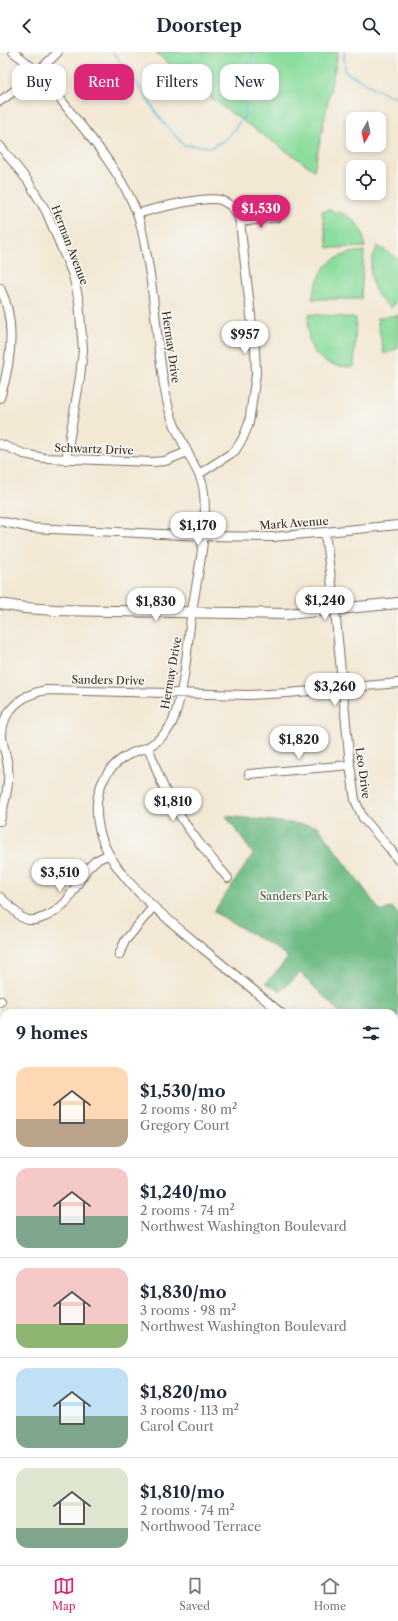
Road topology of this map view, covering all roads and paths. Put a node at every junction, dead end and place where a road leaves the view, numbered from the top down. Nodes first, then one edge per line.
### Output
1 (13, 52) edge
2 (58, 52) edge
3 (29, 64) edge
4 (47, 64) edge
5 (12, 93) edge
6 (61, 100) edge
7 (0, 101) edge
8 (0, 146) edge
9 (137, 214) junction
10 (278, 217) dead end
11 (240, 222) junction
12 (0, 288) edge
13 (0, 398) edge
14 (0, 444) edge
15 (187, 452) junction
16 (66, 460) junction
17 (199, 474) junction
18 (0, 521) edge
19 (398, 525) edge
20 (326, 533) junction
21 (203, 536) junction
22 (398, 602) edge
23 (0, 604) edge
24 (335, 609) junction
25 (192, 612) junction
26 (398, 683) edge
27 (343, 689) junction
28 (181, 692) junction
29 (148, 747) junction
30 (350, 766) junction
31 (249, 774) dead end
32 (0, 821) edge
33 (109, 854) junction
34 (398, 860) edge
35 (228, 878) dead end
36 (0, 897) edge
37 (153, 907) junction
38 (119, 955) dead end
39 (276, 1009) edge

1 - 3 street, Hermay Drive
2 - 4 street
5 - 7 street
6 - 9 street, Hermay Drive
8 - 16 street, Herman Avenue
9 - 11 street
9 - 15 street, Hermay Drive
10 - 11 street
11 - 17 street
12 - 13 street
14 - 16 street, Schwartz Drive
15 - 16 street, Schwartz Drive
15 - 17 street, Hermay Drive
17 - 21 street, Hermay Drive
18 - 21 street, Mark Avenue
19 - 20 street, Mark Avenue
20 - 21 street, Mark Avenue
20 - 24 street, Leo Drive
21 - 25 street, Hermay Drive
22 - 24 main road
23 - 25 main road
24 - 25 main road
24 - 27 street, Leo Drive
25 - 28 street, Hermay Drive
26 - 27 street, Sanders Drive
27 - 28 street, Sanders Drive
27 - 30 street, Leo Drive
28 - 29 street, Hermay Drive
28 - 32 street, Sanders Drive
29 - 33 street, Hermay Drive
29 - 35 street
30 - 31 street
30 - 34 street, Leo Drive
33 - 36 street
33 - 37 street, Hermay Drive
37 - 38 street
37 - 39 street, Hermay Drive

